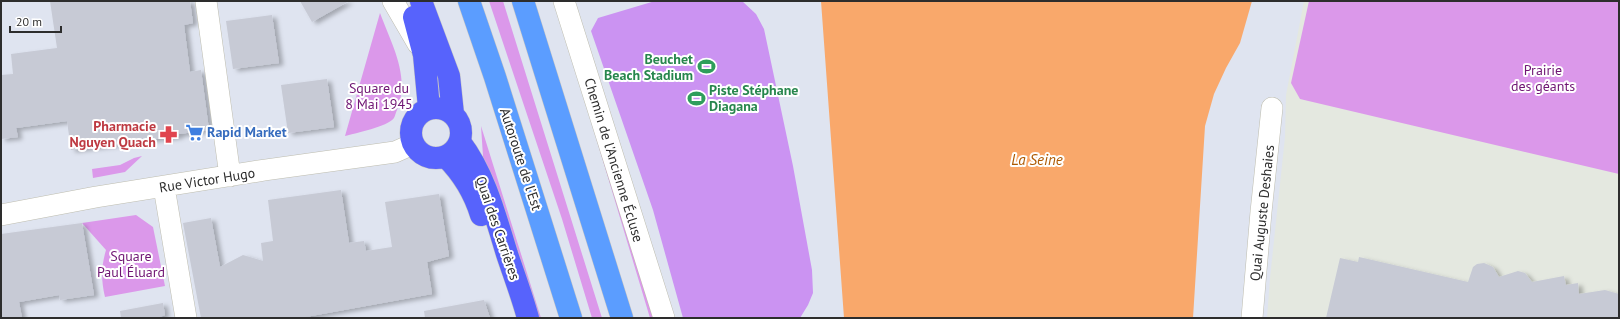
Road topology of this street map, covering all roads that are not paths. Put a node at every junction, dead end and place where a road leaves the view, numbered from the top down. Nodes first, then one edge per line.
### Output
1 (206, 1) edge
2 (393, 1) edge
3 (410, 1) edge
4 (422, 1) edge
5 (469, 1) edge
6 (523, 1) edge
7 (564, 1) edge
8 (424, 54) junction
9 (429, 108) junction
10 (1272, 108) dead end
11 (453, 114) junction
12 (413, 144) junction
13 (453, 149) junction
14 (230, 176) junction
15 (164, 186) junction
16 (1, 215) edge
17 (186, 318) edge
18 (513, 318) edge
19 (528, 318) edge
20 (571, 318) edge
21 (622, 318) edge
22 (664, 318) edge
23 (1252, 318) edge

1 - 14 street
2 - 8 street
3 - 8 main road
4 - 11 main road
5 - 20 highway, Autoroute de l’Est
6 - 21 highway
7 - 22 street, Chemin de l'Ancienne Écluse
8 - 9 main road
9 - 11 main road
9 - 12 main road
10 - 23 street, Quai Auguste Deshaies
11 - 13 main road
12 - 13 main road
12 - 14 street, Rue Victor Hugo
13 - 18 main road, Quai des Carrières
13 - 19 main road, Quai des Carrières
14 - 15 street, Rue Victor Hugo
15 - 16 street, Rue Victor Hugo
15 - 17 street

